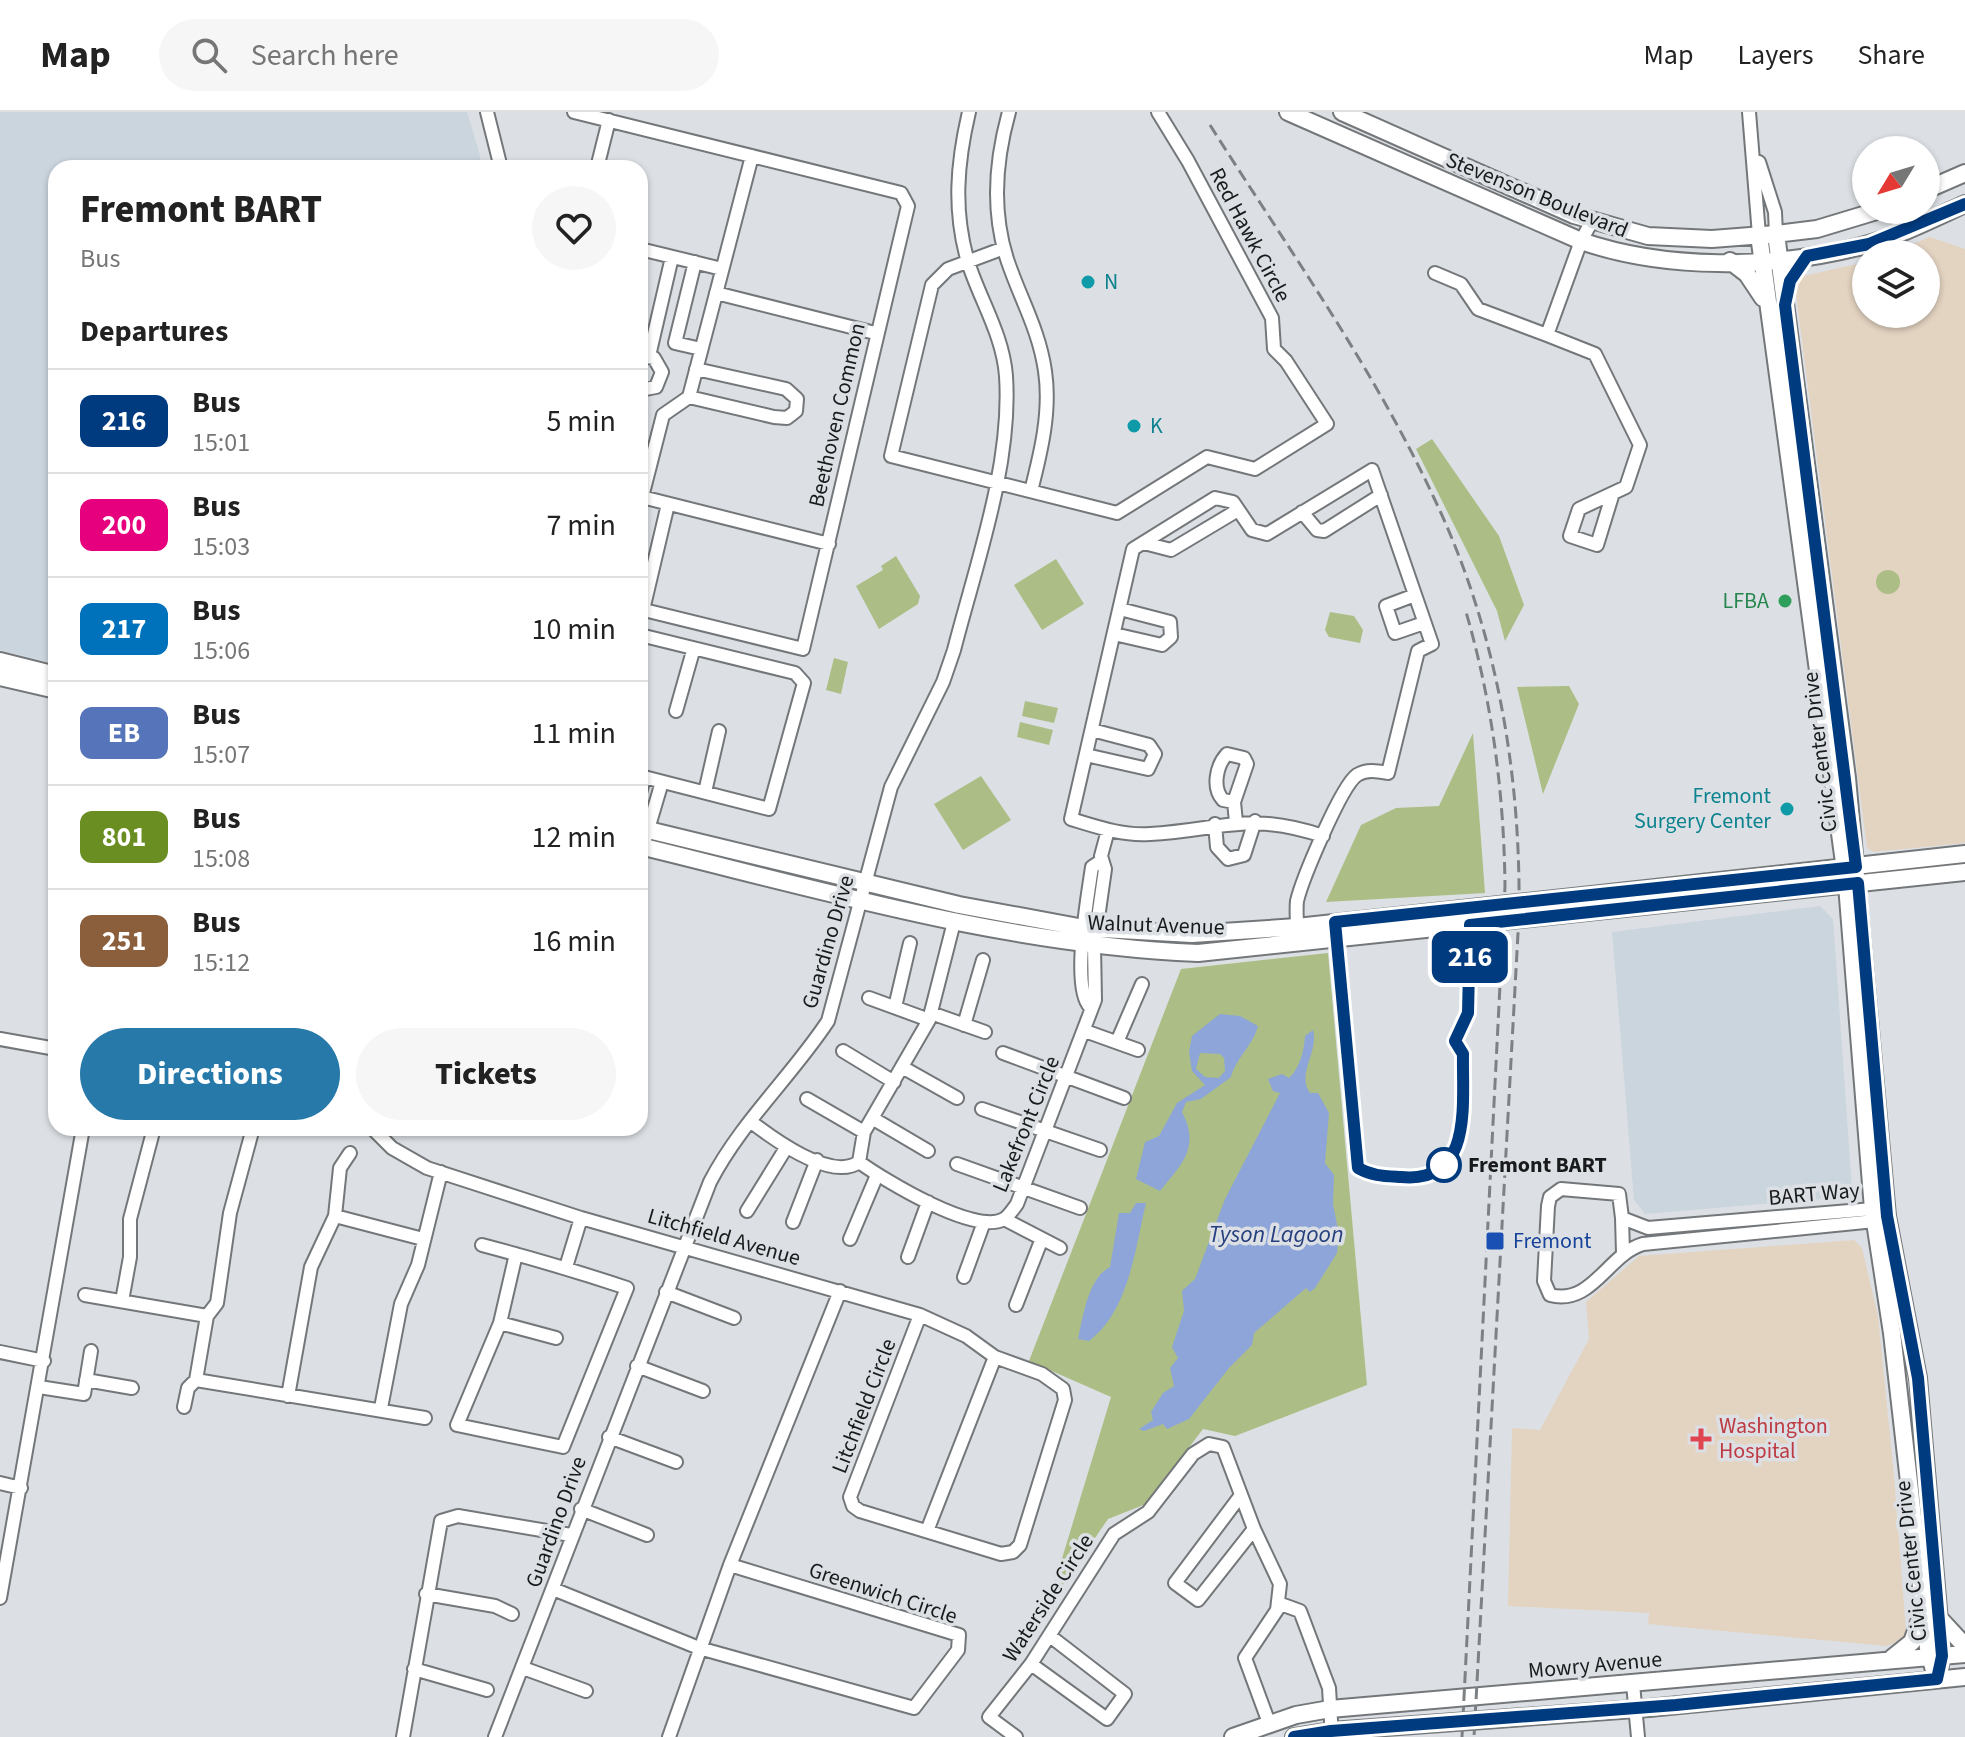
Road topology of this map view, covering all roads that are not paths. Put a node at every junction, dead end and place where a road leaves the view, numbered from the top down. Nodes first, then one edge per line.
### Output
1 (487, 112) edge
2 (574, 112) edge
3 (969, 112) edge
4 (1009, 112) edge
5 (1158, 112) edge
6 (1288, 112) edge
7 (1342, 112) edge
8 (1749, 112) edge
9 (609, 120) junction
10 (752, 156) junction
11 (499, 160) edge
12 (599, 160) edge
13 (1965, 173) edge
14 (1940, 184) edge
15 (1965, 204) edge
16 (1852, 218) edge
17 (1592, 221) junction
18 (1768, 234) junction
19 (1581, 241) junction
20 (1004, 248) junction
21 (648, 251) edge
22 (1807, 256) junction
23 (672, 257) junction
24 (1771, 259) junction
25 (968, 261) junction
26 (1730, 261) junction
27 (695, 262) junction
28 (722, 269) junction
29 (1435, 273) dead end
30 (716, 293) junction
31 (1785, 305) junction
32 (1769, 315) junction
33 (875, 333) junction
34 (1547, 335) junction
35 (648, 342) edge
36 (701, 349) junction
37 (648, 358) edge
38 (696, 369) junction
39 (648, 388) edge
40 (689, 397) junction
41 (648, 474) edge
42 (996, 482) junction
43 (1031, 491) junction
44 (1613, 493) dead end
45 (1381, 495) junction
46 (648, 503) edge
47 (668, 504) junction
48 (1238, 510) junction
49 (1302, 512) junction
50 (1144, 543) junction
51 (829, 544) junction
52 (648, 586) edge
53 (1415, 595) junction
54 (1120, 609) junction
55 (648, 611) edge
56 (1424, 623) junction
57 (1114, 634) junction
58 (648, 637) edge
59 (693, 651) junction
60 (0, 661) edge
61 (48, 673) edge
62 (0, 677) edge
63 (48, 688) edge
64 (676, 711) dead end
65 (1092, 730) junction
66 (719, 731) dead end
67 (1086, 755) junction
68 (648, 778) edge
69 (662, 782) junction
70 (705, 792) junction
71 (1234, 802) dead end
72 (1255, 821) junction
73 (1236, 822) junction
74 (648, 823) edge
75 (1215, 824) junction
76 (1108, 830) junction
77 (1323, 836) junction
78 (648, 838) edge
79 (648, 838) edge
80 (1965, 854) edge
81 (1965, 872) edge
82 (1851, 876) junction
83 (866, 882) junction
84 (862, 901) junction
85 (954, 922) junction
86 (1297, 927) junction
87 (1090, 928) junction
88 (910, 943) dead end
89 (1088, 946) junction
90 (983, 960) dead end
91 (1142, 984) dead end
92 (869, 998) dead end
93 (895, 1007) junction
94 (930, 1016) junction
95 (964, 1025) junction
96 (1085, 1031) junction
97 (985, 1032) dead end
98 (0, 1039) edge
99 (1117, 1042) junction
100 (48, 1048) edge
101 (1138, 1050) dead end
102 (843, 1051) dead end
103 (1003, 1053) dead end
104 (902, 1067) junction
105 (1067, 1076) junction
106 (894, 1082) junction
107 (957, 1098) dead end
108 (1124, 1098) dead end
109 (807, 1099) dead end
110 (982, 1109) dead end
111 (872, 1118) junction
112 (750, 1121) junction
113 (1045, 1131) junction
114 (864, 1132) junction
115 (82, 1136) edge
116 (152, 1136) edge
117 (251, 1136) edge
118 (380, 1136) edge
119 (786, 1148) junction
120 (1100, 1150) dead end
121 (928, 1151) dead end
122 (350, 1153) dead end
123 (817, 1160) junction
124 (859, 1162) junction
125 (957, 1164) dead end
126 (441, 1172) junction
127 (877, 1175) junction
128 (1023, 1187) junction
129 (928, 1202) junction
130 (1080, 1208) dead end
131 (747, 1211) dead end
132 (1878, 1215) junction
133 (335, 1216) junction
134 (581, 1218) junction
135 (1622, 1218) junction
136 (1004, 1219) junction
137 (793, 1222) dead end
138 (984, 1222) junction
139 (423, 1239) junction
140 (850, 1239) dead end
141 (1041, 1241) junction
142 (482, 1245) dead end
143 (683, 1245) junction
144 (1060, 1248) dead end
145 (1623, 1253) junction
146 (516, 1254) junction
147 (908, 1257) dead end
148 (566, 1267) junction
149 (964, 1277) dead end
150 (840, 1291) junction
151 (666, 1292) junction
152 (85, 1295) dead end
153 (122, 1301) junction
154 (1016, 1305) dead end
155 (920, 1315) junction
156 (207, 1316) junction
157 (734, 1318) dead end
158 (500, 1323) junction
159 (556, 1338) dead end
160 (91, 1351) dead end
161 (0, 1352) edge
162 (995, 1357) junction
163 (44, 1361) junction
164 (637, 1366) junction
165 (86, 1380) junction
166 (196, 1380) junction
167 (39, 1387) junction
168 (132, 1388) dead end
169 (1063, 1389) joint
170 (703, 1391) dead end
171 (288, 1396) junction
172 (184, 1407) dead end
173 (381, 1408) junction
174 (425, 1418) dead end
175 (609, 1437) junction
176 (676, 1462) dead end
177 (0, 1483) edge
178 (21, 1488) junction
179 (1241, 1495) junction
180 (581, 1509) junction
181 (1254, 1529) junction
182 (927, 1531) junction
183 (571, 1535) junction
184 (647, 1535) dead end
185 (5, 1540) edge
186 (730, 1565) junction
187 (553, 1589) junction
188 (426, 1594) junction
189 (0, 1598) edge
190 (1277, 1607) junction
191 (1923, 1608) junction
192 (512, 1614) dead end
193 (1939, 1618) junction
194 (1050, 1636) junction
195 (1965, 1646) edge
196 (699, 1648) junction
197 (1965, 1654) edge
198 (1936, 1656) junction
199 (1883, 1661) junction
200 (1031, 1664) junction
201 (523, 1668) junction
202 (414, 1669) junction
203 (1965, 1677) edge
204 (1937, 1679) junction
205 (1633, 1684) junction
206 (487, 1690) dead end
207 (586, 1691) dead end
208 (1330, 1709) junction
209 (1635, 1709) junction
210 (1269, 1723) junction
211 (1444, 1730) edge
212 (1332, 1734) edge
213 (403, 1737) edge
214 (495, 1737) edge
215 (669, 1737) edge
216 (1016, 1737) edge
217 (1233, 1737) edge
218 (1294, 1737) edge
219 (1638, 1737) edge

1 - 11 street
2 - 9 street, Beethoven Common
3 - 25 street, Guardino Drive
4 - 20 street
5 - 43 street, Red Hawk Circle
6 - 19 main road, Stevenson Boulevard
7 - 17 main road, Stevenson Boulevard
8 - 18 street, Civic Center Drive
9 - 10 street, Beethoven Common
9 - 12 street
10 - 28 street
10 - 33 street, Beethoven Common
13 - 14 main road
15 - 22 main road, Stevenson Boulevard
16 - 18 main road, Stevenson Boulevard
17 - 18 main road, Stevenson Boulevard
17 - 19 street
18 - 24 main road, Civic Center Drive
19 - 26 main road, Stevenson Boulevard
19 - 34 street
20 - 25 street
20 - 43 street
21 - 23 street
22 - 24 main road, Stevenson Boulevard
22 - 31 main road
23 - 27 street
23 - 35 street
24 - 26 main road, Stevenson Boulevard
24 - 31 main road, Civic Center Drive
24 - 32 main road, Civic Center Drive
25 - 42 street, Guardino Drive
25 - 42 street, Red Hawk Circle
26 - 32 main road
27 - 28 street
27 - 36 street
28 - 30 street
29 - 34 street
30 - 33 street
30 - 36 street
31 - 82 main road, Civic Center Drive
32 - 82 main road, Civic Center Drive
33 - 51 street, Beethoven Common
34 - 44 street
36 - 38 street
37 - 39 street
38 - 40 street
38 - 40 street
40 - 41 street
42 - 43 street, Red Hawk Circle
42 - 83 street, Guardino Drive
45 - 49 street
45 - 49 street
45 - 53 street
46 - 47 street
47 - 51 street
47 - 52 street, Beethoven Common
48 - 49 street
48 - 50 street
48 - 50 street
50 - 54 street
51 - 55 street, Beethoven Common
53 - 56 street
53 - 56 street
54 - 57 street
54 - 57 street
56 - 77 street
57 - 65 street
58 - 59 street
59 - 64 street
59 - 70 street
60 - 61 main road
62 - 63 main road
65 - 67 street
65 - 67 street
66 - 70 street
67 - 76 street
68 - 69 street
69 - 70 street
69 - 74 street
71 - 73 street
72 - 73 street
72 - 75 street
72 - 77 street
73 - 75 street
75 - 76 street
76 - 87 street, Lakefront Circle
77 - 86 street
78 - 83 main road, Walnut Avenue
79 - 84 main road, Walnut Avenue
80 - 82 main road, Walnut Avenue
81 - 82 main road, Walnut Avenue
82 - 86 main road, Walnut Avenue
82 - 89 main road, Walnut Avenue
82 - 132 main road, Civic Center Drive
83 - 84 street, Guardino Drive
83 - 87 main road, Walnut Avenue
84 - 85 main road, Walnut Avenue
84 - 112 street, Guardino Drive
85 - 89 main road, Walnut Avenue
85 - 94 street
86 - 87 main road, Walnut Avenue
87 - 89 street, Lakefront Circle
88 - 93 street
89 - 96 street, Lakefront Circle
90 - 95 street
91 - 99 street
92 - 93 street
93 - 94 street
94 - 95 street
94 - 104 street
95 - 97 street
96 - 99 street
96 - 105 street, Lakefront Circle
98 - 100 street
99 - 101 street
102 - 106 street
103 - 105 street
104 - 106 street
104 - 107 street
105 - 108 street
105 - 113 street, Lakefront Circle
106 - 111 street
109 - 114 street
110 - 113 street
111 - 114 street
111 - 121 street
112 - 119 street
112 - 143 street, Guardino Drive
113 - 120 street
113 - 128 street, Lakefront Circle
114 - 124 street
115 - 163 street
116 - 153 street
117 - 156 street
118 - 126 street, Litchfield Avenue
119 - 123 street
119 - 131 street
122 - 133 street
123 - 124 street
123 - 137 street
124 - 127 street, Lakefront Circle
125 - 128 street
126 - 134 street, Litchfield Avenue
126 - 139 street
127 - 129 street, Lakefront Circle
127 - 140 street
128 - 130 street
128 - 136 street, Lakefront Circle
129 - 138 street, Lakefront Circle
129 - 147 street
132 - 135 street, BART Way
132 - 145 street, BART Way
132 - 191 main road, Civic Center Drive
132 - 193 main road, Civic Center Drive
133 - 139 street
133 - 171 street
134 - 143 street, Litchfield Avenue
134 - 148 street
135 - 145 street
135 - 145 street, BART Way
136 - 138 street, Lakefront Circle
136 - 141 street
138 - 149 street
139 - 173 street
141 - 144 street
141 - 154 street
142 - 146 street
143 - 150 street, Litchfield Avenue
143 - 151 street, Guardino Drive
146 - 148 street
146 - 158 street
148 - 158 street
150 - 155 street, Litchfield Avenue
150 - 186 street
151 - 157 street
151 - 164 street, Guardino Drive
152 - 153 street
153 - 156 street
155 - 162 street, Litchfield Avenue
155 - 182 street, Litchfield Circle
156 - 166 street
158 - 159 street
160 - 165 street
161 - 163 street
162 - 169 street, Litchfield Avenue
162 - 182 street
163 - 167 street
164 - 170 street
164 - 175 street, Guardino Drive
165 - 167 street
165 - 168 street
166 - 171 street
166 - 172 street
167 - 178 street
169 - 182 street, Litchfield Circle
171 - 173 street
173 - 174 street
175 - 176 street
175 - 180 street, Guardino Drive
177 - 178 street
178 - 185 street
179 - 181 street, Waterside Circle
179 - 181 street
179 - 194 street, Waterside Circle
180 - 183 street, Guardino Drive
180 - 184 street
181 - 190 street, Waterside Circle
183 - 187 street, Guardino Drive
183 - 188 street
185 - 189 street
186 - 196 street
186 - 196 street, Greenwich Circle
187 - 196 street
187 - 201 street, Guardino Drive
188 - 192 street
188 - 202 street
190 - 208 street
190 - 210 street
191 - 198 main road, Civic Center Drive
191 - 199 main road
193 - 195 main road
193 - 198 main road, Civic Center Drive
194 - 200 street, Waterside Circle
194 - 200 street
196 - 215 street
197 - 198 main road, Mowry Avenue
198 - 199 main road, Mowry Avenue
198 - 204 main road, Civic Center Drive
199 - 205 main road, Mowry Avenue
200 - 216 street, Waterside Circle
201 - 207 street
201 - 214 street, Guardino Drive
202 - 206 street
202 - 213 street
203 - 204 main road, Mowry Avenue
204 - 209 main road, Mowry Avenue
205 - 208 main road, Mowry Avenue
205 - 209 street
208 - 210 main road, Mowry Avenue
208 - 212 street
209 - 211 main road, Mowry Avenue
209 - 219 street
210 - 217 main road, Mowry Avenue
211 - 212 main road, Mowry Avenue
212 - 218 main road, Mowry Avenue

